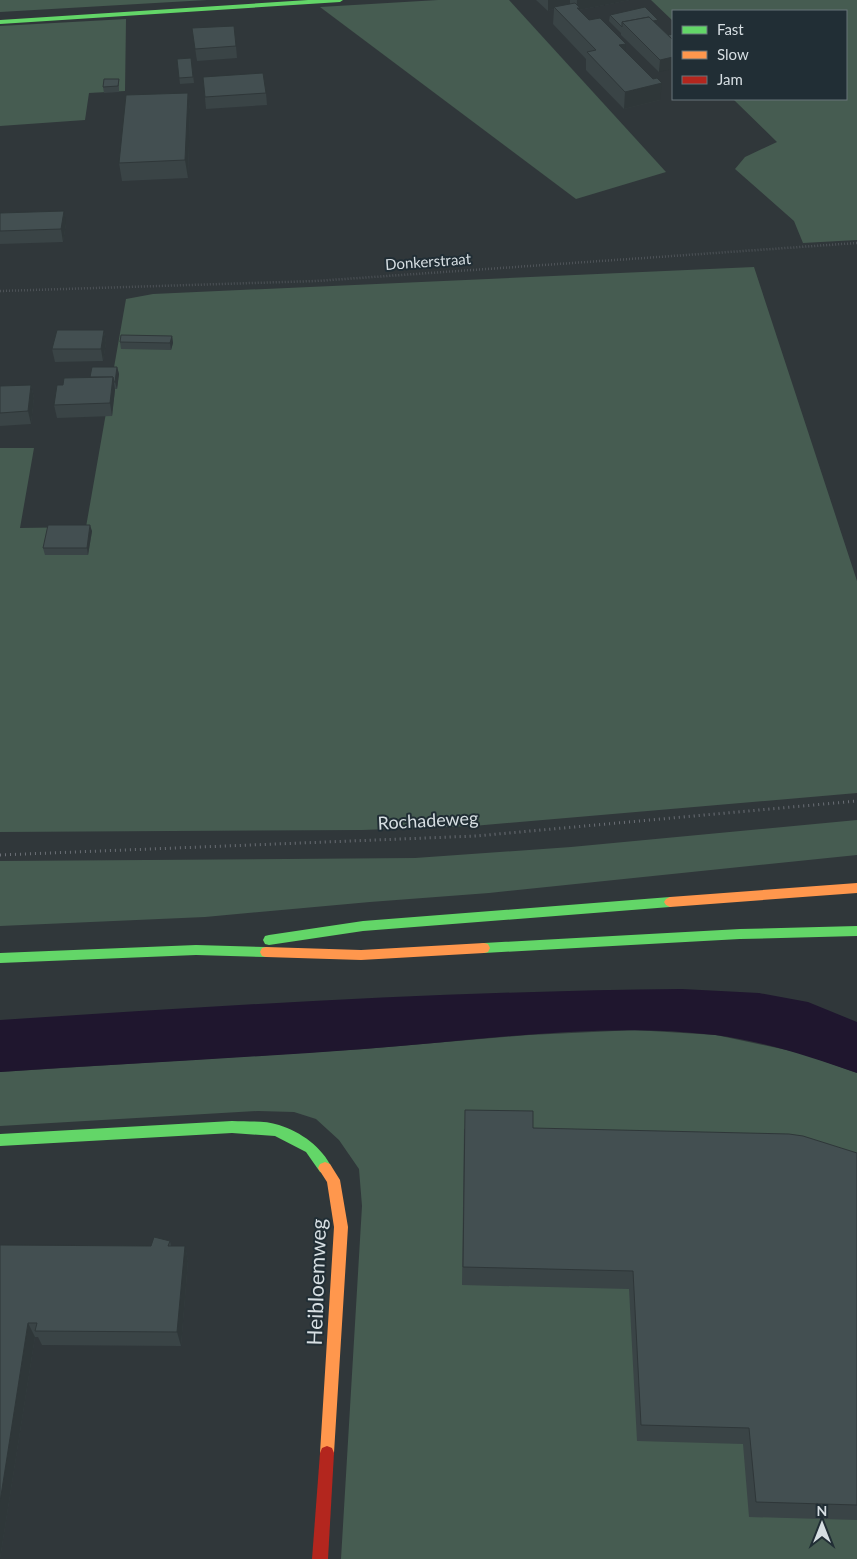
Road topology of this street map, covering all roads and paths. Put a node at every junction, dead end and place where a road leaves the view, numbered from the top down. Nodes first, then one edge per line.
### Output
1 (340, 0) edge
2 (0, 22) edge
3 (857, 243) edge
4 (0, 291) edge
5 (857, 801) edge
6 (0, 855) edge
7 (854, 887) edge
8 (857, 931) edge
9 (196, 950) junction
10 (0, 958) edge
11 (0, 1140) edge
12 (320, 1559) edge

1 - 2 main road
3 - 4 path, Donkerstraat
5 - 6 path, Rochadeweg
7 - 9 main road
8 - 9 main road
9 - 10 main road
11 - 12 main road, Heibloemweg

